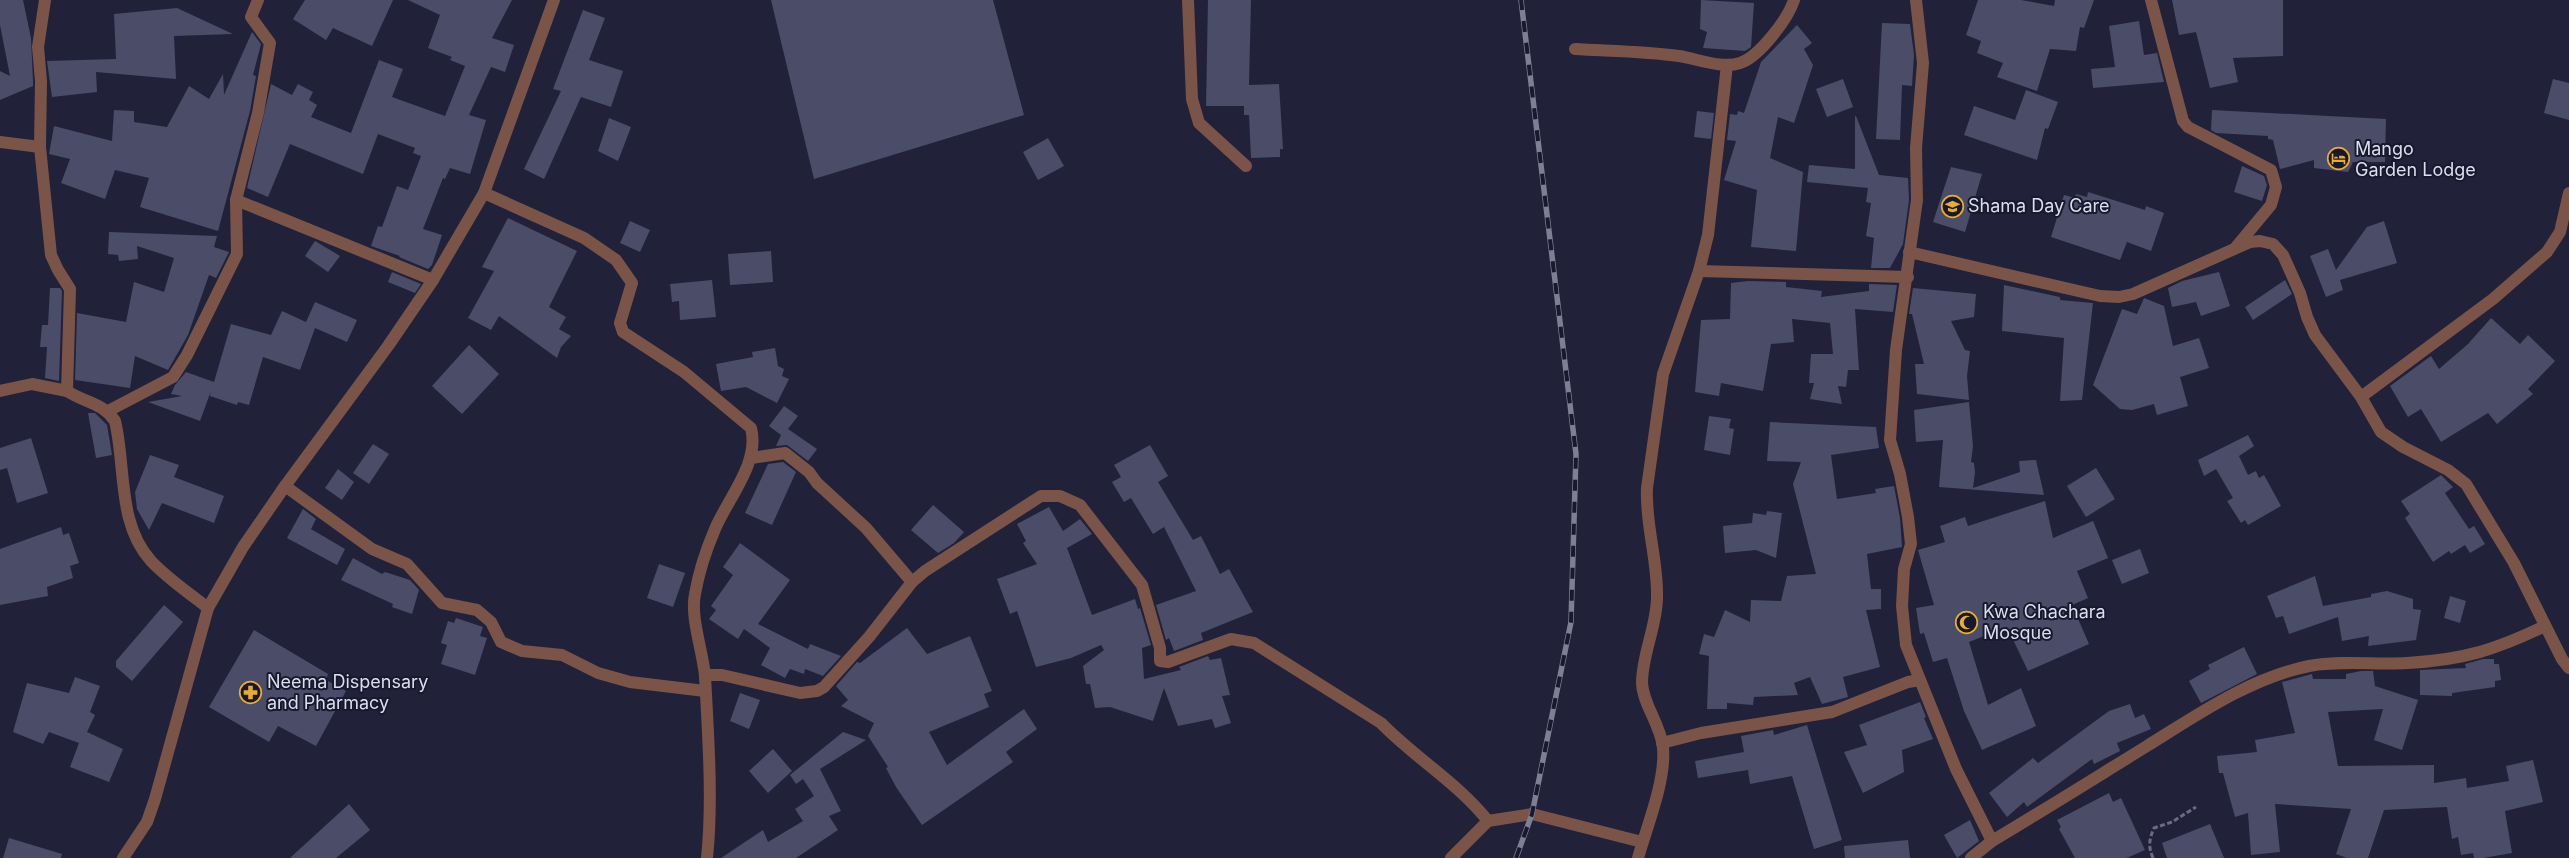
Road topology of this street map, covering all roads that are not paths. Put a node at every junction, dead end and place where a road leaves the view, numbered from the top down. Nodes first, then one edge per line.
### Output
1 (45, 0) edge
2 (258, 0) edge
3 (554, 0) edge
4 (1188, 0) edge
5 (1794, 0) edge
6 (1916, 0) edge
7 (2151, 0) edge
8 (1575, 49) dead end
9 (1728, 65) junction
10 (0, 142) edge
11 (40, 147) junction
12 (1246, 166) dead end
13 (484, 193) junction
14 (2569, 193) edge
15 (236, 200) junction
16 (2236, 247) junction
17 (1910, 252) junction
18 (1700, 271) junction
19 (1908, 277) junction
20 (433, 280) junction
21 (0, 391) edge
22 (67, 392) junction
23 (2361, 397) junction
24 (108, 411) junction
25 (751, 458) junction
26 (285, 486) junction
27 (912, 582) junction
28 (208, 608) junction
29 (2545, 626) junction
30 (2569, 668) edge
31 (705, 675) junction
32 (1920, 680) junction
33 (705, 691) junction
34 (1662, 743) junction
35 (1488, 821) junction
36 (1992, 841) junction
37 (1642, 842) junction
38 (123, 858) edge
39 (707, 858) edge
40 (1451, 858) edge
41 (1638, 858) edge
42 (1971, 858) edge

1 - 11 street
2 - 15 street
3 - 13 street
4 - 12 street
5 - 9 street
6 - 17 street
7 - 16 street
8 - 9 street
9 - 18 street
10 - 11 street
11 - 22 street
13 - 20 street
13 - 25 street
14 - 23 street
15 - 20 street
15 - 24 street
16 - 17 street
16 - 23 street
17 - 19 street
18 - 19 street
18 - 34 street
19 - 32 street
20 - 26 street
21 - 22 street
22 - 24 street
23 - 29 street
24 - 28 street
25 - 27 street
25 - 31 street
26 - 28 street
26 - 33 street
27 - 31 street
27 - 35 street
28 - 38 street
29 - 30 street
29 - 36 street
31 - 33 street
32 - 34 street
32 - 36 street
33 - 39 street
34 - 37 street
35 - 37 street
35 - 40 street
36 - 42 street
37 - 41 street

